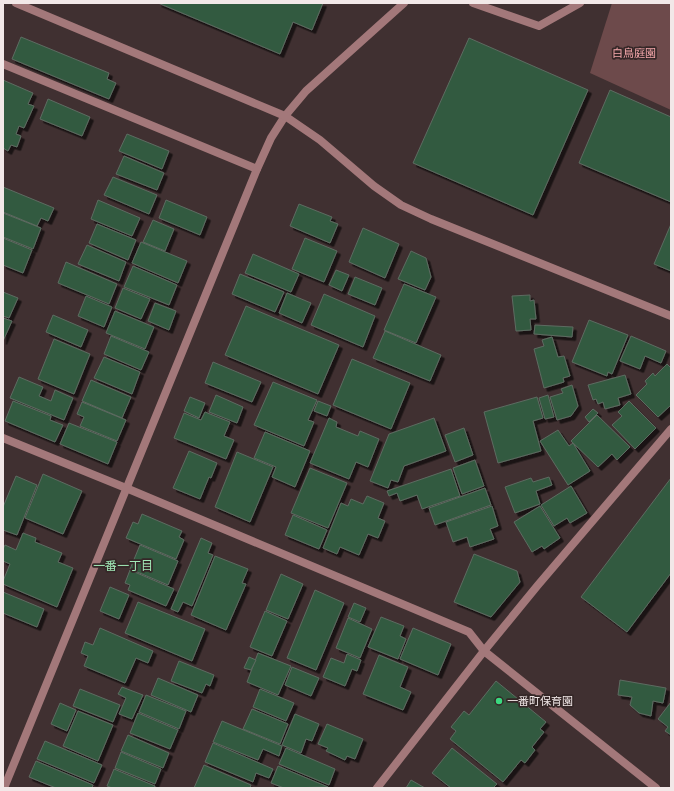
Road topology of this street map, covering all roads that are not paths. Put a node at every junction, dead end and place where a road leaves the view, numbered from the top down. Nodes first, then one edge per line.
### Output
1 (16, 3) edge
2 (404, 3) edge
3 (473, 3) edge
4 (580, 3) edge
5 (3, 64) edge
6 (285, 116) junction
7 (257, 169) junction
8 (671, 316) edge
9 (671, 429) edge
10 (3, 438) edge
11 (126, 488) junction
12 (484, 651) junction
13 (4, 788) edge
14 (377, 788) edge
15 (656, 788) edge

1 - 6 street
2 - 6 street
3 - 4 street
5 - 7 street
6 - 7 street
6 - 8 street
7 - 11 street
9 - 12 street
10 - 11 street
11 - 12 street
11 - 13 street
12 - 14 street
12 - 15 street

